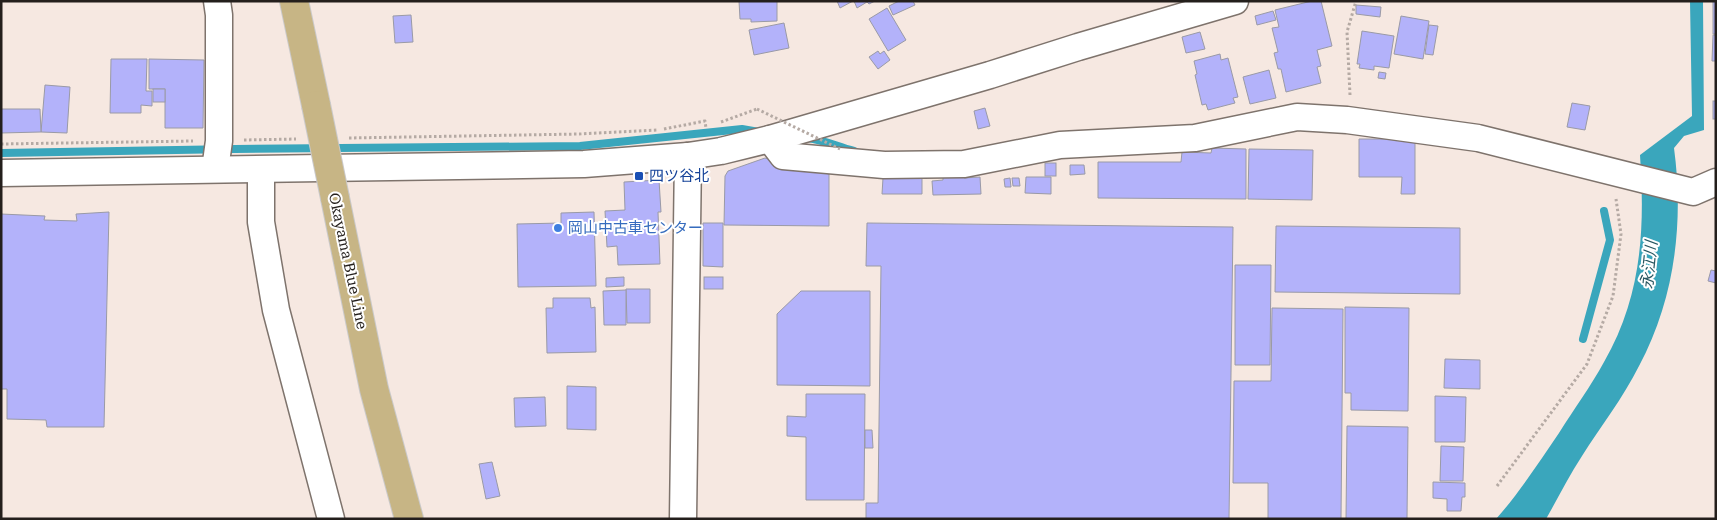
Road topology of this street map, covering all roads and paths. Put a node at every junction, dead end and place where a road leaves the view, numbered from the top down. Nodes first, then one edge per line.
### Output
1 (217, 1) edge
2 (294, 1) edge
3 (1235, 1) edge
4 (1356, 1) edge
5 (1350, 101) dead end
6 (705, 121) dead end
7 (706, 127) dead end
8 (345, 138) dead end
9 (771, 138) junction
10 (296, 139) dead end
11 (218, 141) junction
12 (1, 144) edge
13 (840, 149) dead end
14 (688, 156) junction
15 (215, 170) junction
16 (261, 170) junction
17 (1, 173) edge
18 (1622, 175) junction
19 (1704, 187) edge
20 (1497, 486) dead end
21 (331, 519) edge
22 (409, 519) edge
23 (684, 519) edge

1 - 11 street
2 - 22 main road, Okayama Blue Line, bridge
3 - 9 street
4 - 5 path
6 - 8 path
7 - 13 path, bridge
9 - 14 street
9 - 18 street
10 - 11 path
11 - 12 path
11 - 15 street
14 - 16 street
14 - 23 street
15 - 16 street
15 - 17 street
16 - 21 street
18 - 19 street
18 - 20 path

